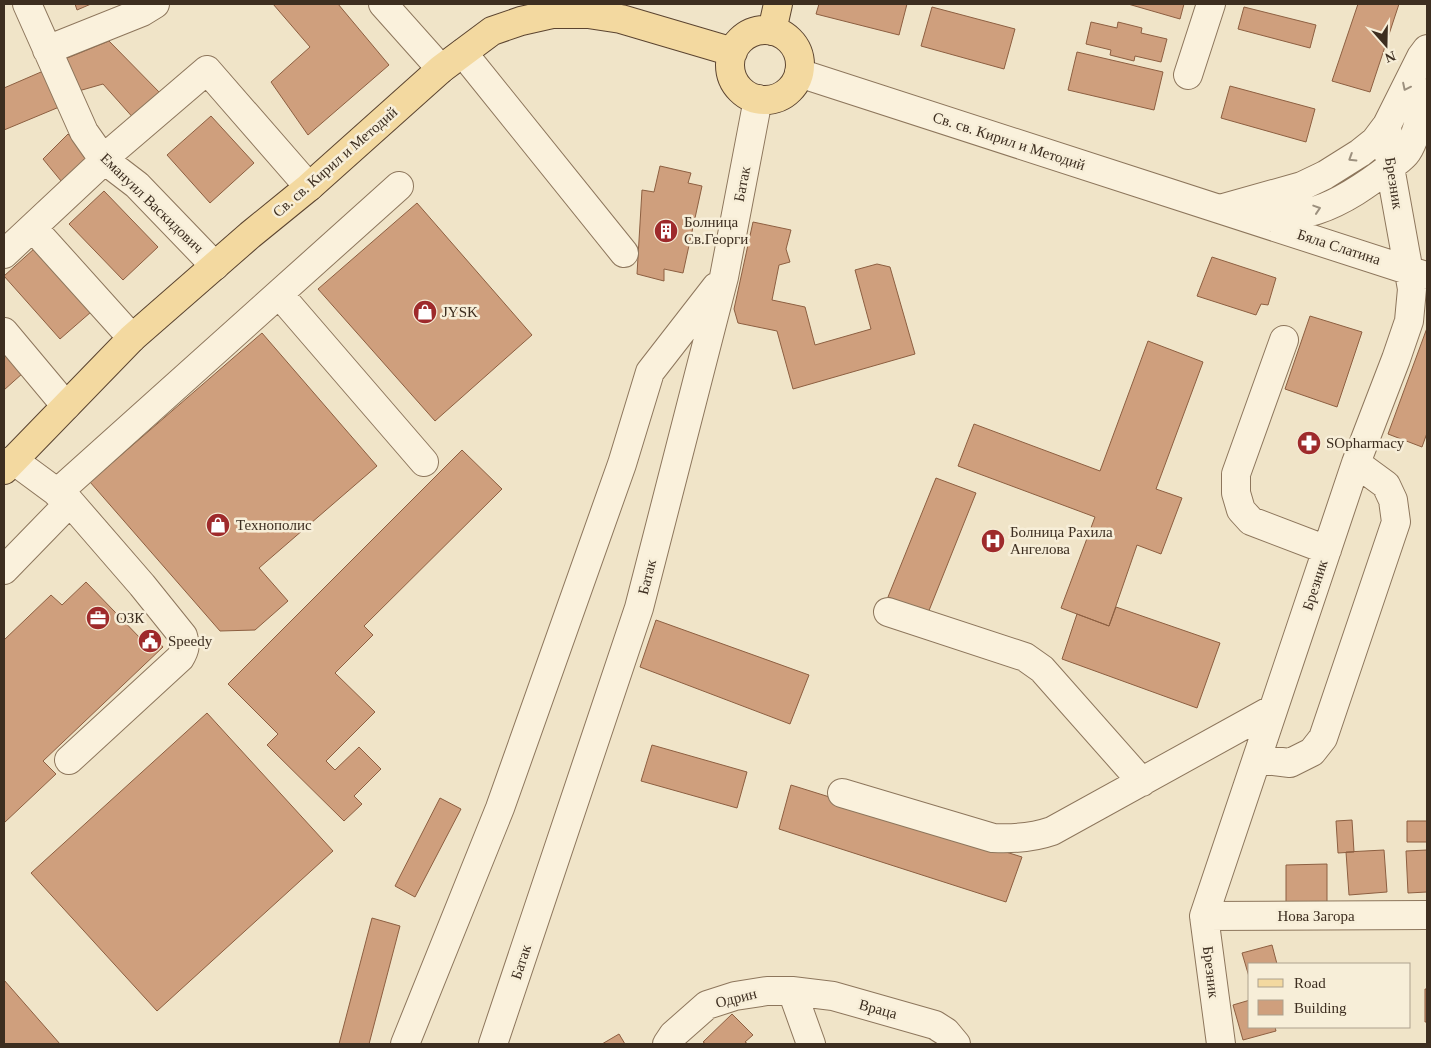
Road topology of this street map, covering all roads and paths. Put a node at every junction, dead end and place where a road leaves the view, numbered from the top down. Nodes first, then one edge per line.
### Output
1 (27, 4) edge
2 (155, 4) edge
3 (383, 4) edge
4 (778, 4) edge
5 (1211, 4) edge
6 (772, 31) junction
7 (1427, 49) edge
8 (47, 50) junction
9 (733, 52) junction
10 (463, 53) junction
11 (441, 69) junction
12 (799, 73) junction
13 (1188, 75) dead end
14 (1427, 93) edge
15 (758, 99) junction
16 (1387, 125) junction
17 (104, 159) junction
18 (1390, 167) junction
19 (399, 186) dead end
20 (309, 187) junction
21 (1220, 209) junction
22 (1251, 219) junction
23 (32, 228) junction
24 (624, 253) dead end
25 (4, 254) edge
26 (216, 266) junction
27 (1418, 273) edge
28 (724, 278) junction
29 (279, 294) junction
30 (4, 332) edge
31 (132, 338) junction
32 (1284, 340) dead end
33 (66, 406) junction
34 (424, 462) dead end
35 (1356, 463) junction
36 (8, 465) edge
37 (63, 497) junction
38 (1327, 550) junction
39 (4, 570) edge
40 (888, 612) dead end
41 (1274, 709) junction
42 (1257, 759) junction
43 (69, 760) dead end
44 (1142, 782) junction
45 (842, 793) dead end
46 (1427, 915) edge
47 (1204, 916) junction
48 (792, 991) junction
49 (405, 1044) edge
50 (493, 1044) edge
51 (667, 1044) edge
52 (810, 1044) edge
53 (956, 1044) edge
54 (1221, 1044) edge

1 - 8 street, Емануил Васкидович
2 - 8 street
3 - 11 street
4 - 6 main road
5 - 13 street
6 - 9 main road
6 - 12 main road
7 -> 16 street
8 - 17 street, Емануил Васкидович
9 - 10 main road, Св. св. Кирил и Методий
9 - 15 main road
10 - 11 main road, Св. св. Кирил и Методий
10 - 24 street
11 - 20 main road, Св. св. Кирил и Методий
12 - 15 main road
12 - 21 street, Св. св. Кирил и Методий
14 - 18 street, Св. св. Кирил и Методий
15 - 28 street, Батак
16 - 18 street, Брезник
16 -> 21 street
17 - 20 street
17 - 23 street
17 - 26 street, Емануил Васкидович
22 -> 18 street, Св. св. Кирил и Методий
18 - 27 street, Брезник
19 - 29 street
20 - 26 main road, Св. св. Кирил и Методий
21 - 22 street, Св. св. Кирил и Методий
22 - 27 street, Бяла Слатина
23 - 25 street
23 - 31 street
26 - 31 main road, Св. св. Кирил и Методий
27 - 35 street, Брезник
28 - 49 street
28 - 50 street, Батак
29 - 34 street
29 - 37 street
30 - 33 street
31 - 33 main road, Св. св. Кирил и Методий
32 - 38 street
33 - 36 main road, Св. св. Кирил и Методий
35 - 38 street, Брезник
35 - 42 street
36 - 37 street
37 - 39 street
37 - 43 street
38 - 41 street, Брезник
40 - 44 street
41 - 42 street, Брезник
41 - 44 street
42 - 47 street, Брезник
44 - 45 street
46 - 47 street, Нова Загора
47 - 54 street, Брезник
48 - 51 street, Одрин
48 - 52 street
48 - 53 street, Враца

